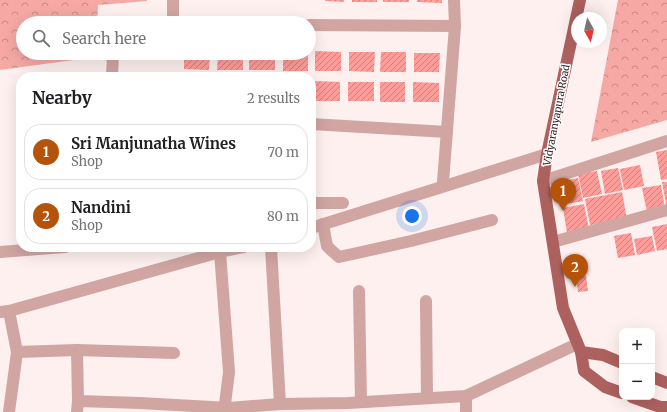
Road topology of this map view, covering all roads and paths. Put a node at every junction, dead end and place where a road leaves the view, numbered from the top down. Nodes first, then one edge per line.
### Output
1 (173, 0) edge
2 (454, 0) edge
3 (580, 0) edge
4 (173, 16) edge
5 (316, 25) edge
6 (455, 26) junction
7 (113, 60) edge
8 (112, 72) edge
9 (316, 124) edge
10 (447, 132) junction
11 (667, 141) edge
12 (547, 154) junction
13 (543, 181) junction
14 (444, 182) dead end
15 (316, 203) edge
16 (343, 203) dead end
17 (667, 210) edge
18 (492, 220) dead end
19 (323, 224) junction
20 (316, 226) edge
21 (553, 242) junction
22 (16, 251) edge
23 (0, 252) edge
24 (220, 252) joint
25 (271, 252) edge
26 (359, 291) dead end
27 (426, 301) dead end
28 (4, 311) edge
29 (579, 348) junction
30 (77, 350) junction
31 (16, 352) junction
32 (174, 353) dead end
33 (619, 362) edge
34 (655, 378) edge
35 (667, 384) edge
36 (619, 392) edge
37 (466, 396) junction
38 (427, 398) junction
39 (640, 400) edge
40 (361, 402) junction
41 (280, 404) junction
42 (77, 407) edge
43 (348, 407) edge
44 (667, 407) edge
45 (224, 410) edge
46 (9, 412) edge
47 (466, 412) edge

1 - 4 street
2 - 6 street
3 - 12 main road, Vidyaranyapura Road
5 - 6 street
6 - 10 street
7 - 8 street
9 - 10 street
10 - 14 street
11 - 13 street
12 - 13 main road, Vidyaranyapura Road
12 - 19 street
13 - 21 main road, Vidyaranyapura Road
15 - 16 street
17 - 21 street
18 - 19 street
19 - 20 street
21 - 29 main road, Vidyaranyapura Road
22 - 23 street
24 - 28 street
24 - 45 street
25 - 41 street
26 - 40 street
27 - 38 street
28 - 31 street
29 - 33 main road
29 - 36 main road, Vidyaranyapura Road
29 - 37 street
30 - 31 street
30 - 32 street
30 - 42 street
31 - 46 street
34 - 35 main road
37 - 38 street
37 - 47 street
38 - 40 street
39 - 44 main road
40 - 43 street
41 - 43 street
41 - 45 street
42 - 45 street

